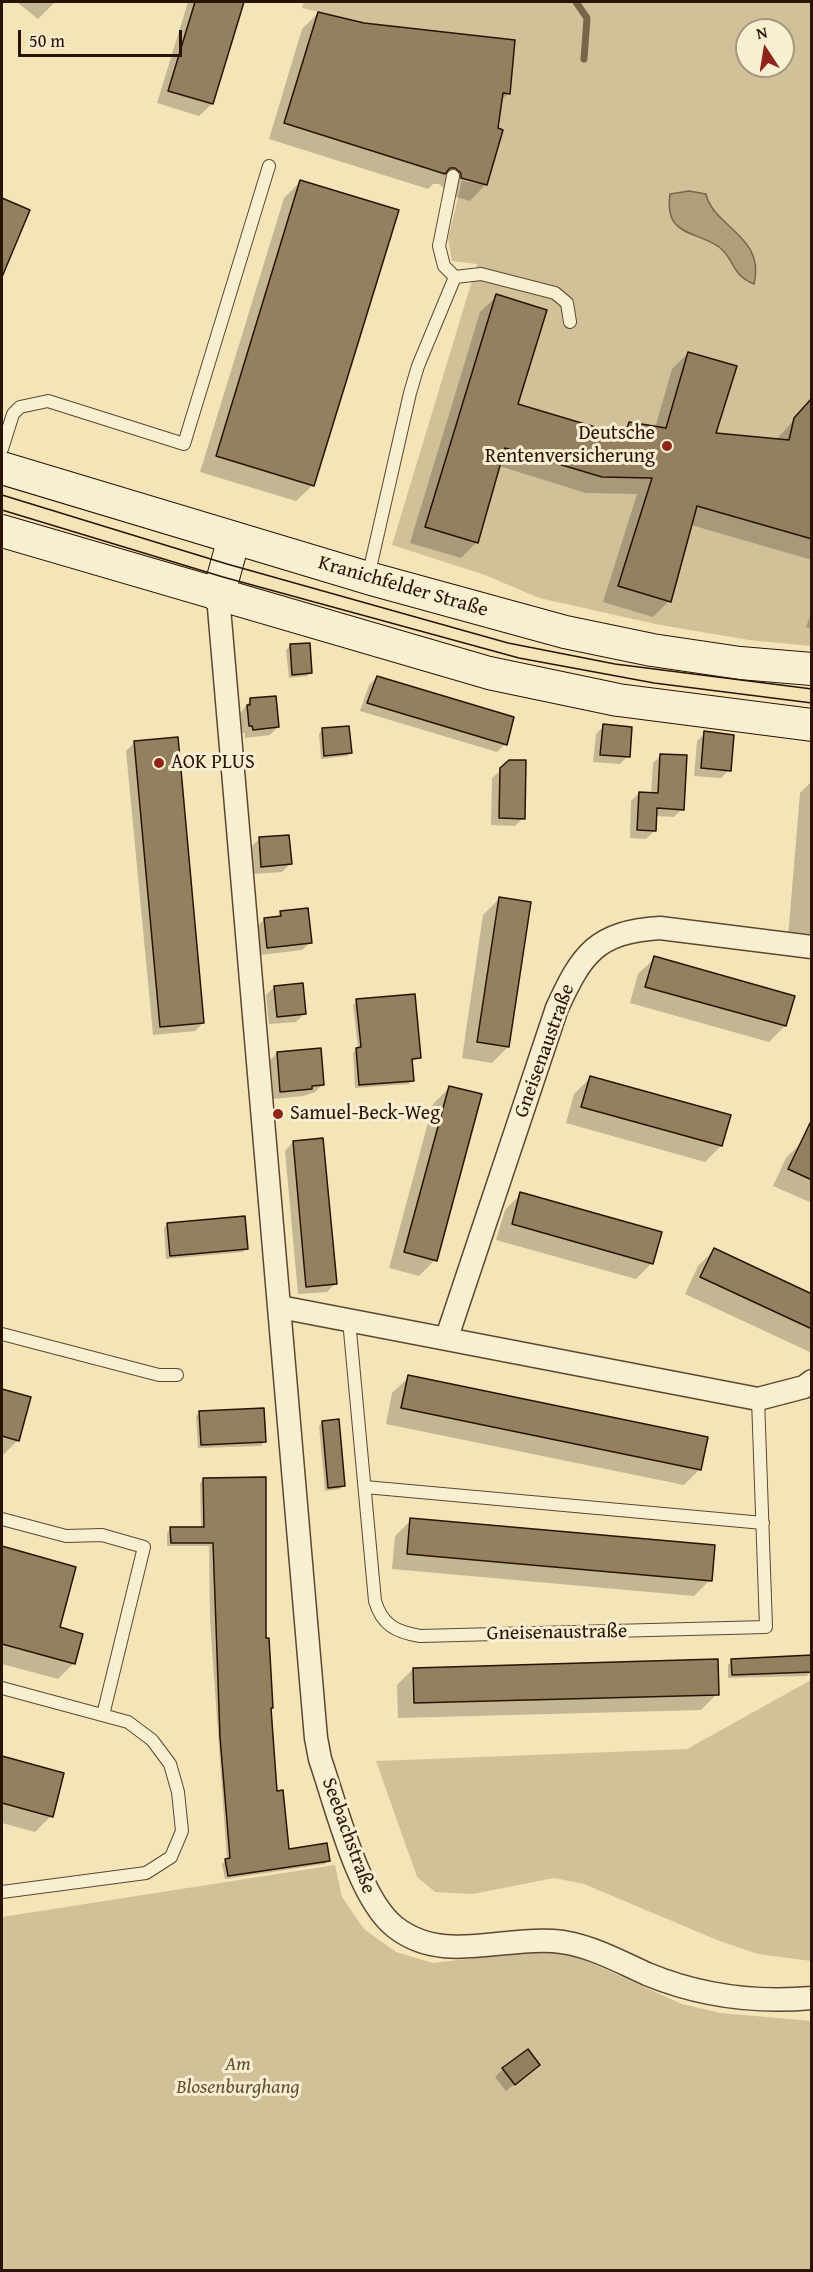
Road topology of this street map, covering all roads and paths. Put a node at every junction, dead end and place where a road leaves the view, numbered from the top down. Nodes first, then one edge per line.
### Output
1 (269, 166) dead end
2 (453, 176) dead end
3 (455, 277) junction
4 (570, 322) dead end
5 (2, 450) edge
6 (2, 468) edge
7 (6, 535) edge
8 (234, 538) junction
9 (368, 578) junction
10 (218, 596) junction
11 (812, 669) edge
12 (812, 725) edge
13 (812, 947) edge
14 (280, 1307) junction
15 (349, 1320) junction
16 (2, 1334) edge
17 (447, 1337) junction
18 (177, 1375) dead end
19 (812, 1381) edge
20 (758, 1399) junction
21 (365, 1487) junction
22 (2, 1519) edge
23 (763, 1523) junction
24 (2, 1688) edge
25 (103, 1715) junction
26 (2, 1892) edge
27 (812, 1998) edge

1 - 5 lane
2 - 3 lane
3 - 4 lane
3 - 9 lane
6 - 8 main road, Kranichfelder Straße
7 - 10 main road
8 - 9 main road, Kranichfelder Straße
8 - 10 main road
9 - 11 main road, Kranichfelder Straße
10 - 12 main road
10 - 14 street
13 - 17 street, Gneisenaustraße
14 - 15 street
14 - 27 street, Seebachstraße
15 - 17 street
15 - 21 lane, Gneisenaustraße
16 - 18 lane
17 - 20 street
19 - 20 street
20 - 23 lane, Gneisenaustraße
21 - 23 lane
21 - 23 lane, Gneisenaustraße
22 - 25 lane
24 - 25 lane
25 - 26 lane

